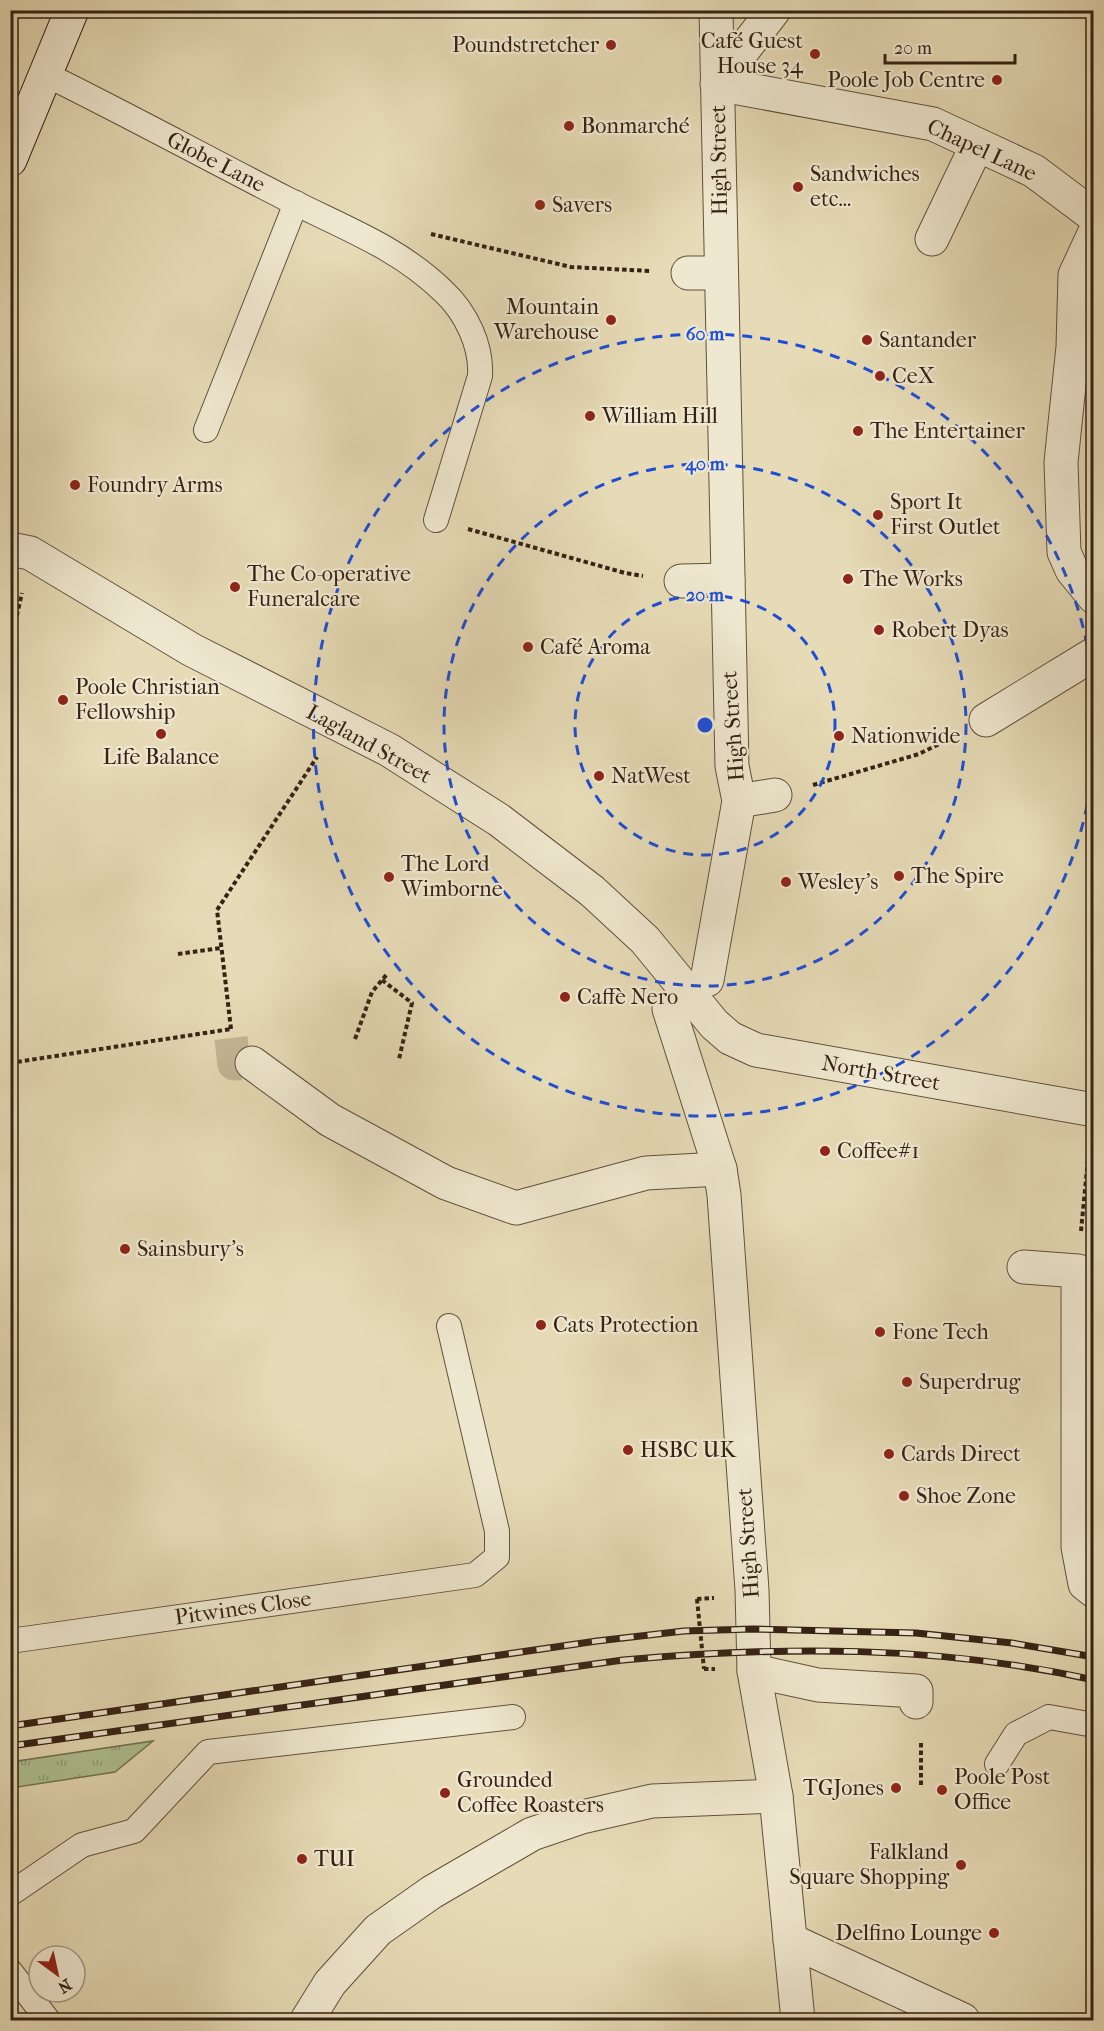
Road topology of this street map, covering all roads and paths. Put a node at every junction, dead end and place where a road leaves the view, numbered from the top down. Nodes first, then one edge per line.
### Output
1 (72, 10) edge
2 (716, 10) edge
3 (774, 10) edge
4 (48, 75) junction
5 (717, 84) junction
6 (977, 145) junction
7 (10, 160) edge
8 (296, 203) junction
9 (1094, 216) edge
10 (1094, 234) edge
11 (932, 239) dead end
12 (385, 246) junction
13 (688, 273) joint
14 (721, 273) junction
15 (206, 430) dead end
16 (436, 520) joint
17 (20, 551) edge
18 (728, 580) junction
19 (681, 581) joint
20 (1094, 597) edge
21 (10, 645) edge
22 (1094, 654) edge
23 (986, 720) joint
24 (338, 726) junction
25 (776, 795) joint
26 (739, 801) junction
27 (221, 948) junction
28 (178, 954) dead end
29 (388, 973) dead end
30 (382, 980) junction
31 (688, 994) junction
32 (231, 1029) junction
33 (231, 1038) tunnel mouth
34 (356, 1039) dead end
35 (399, 1059) dead end
36 (10, 1063) edge
37 (252, 1063) tunnel mouth
38 (1093, 1110) edge
39 (720, 1169) junction
40 (1024, 1267) dead end
41 (1078, 1270) junction
42 (449, 1326) dead end
43 (1094, 1591) edge
44 (697, 1599) dead end
45 (10, 1641) edge
46 (704, 1669) dead end
47 (754, 1671) junction
48 (916, 1702) dead end
49 (513, 1717) dead end
50 (1094, 1725) edge
51 (921, 1739) dead end
52 (997, 1764) dead end
53 (921, 1785) dead end
54 (776, 1796) junction
55 (10, 1894) edge
56 (790, 1940) junction
57 (10, 1971) edge
58 (48, 2020) edge
59 (307, 2020) edge
60 (798, 2020) edge
61 (963, 2020) edge

1 - 4 street
2 - 5 street, High Street
3 - 5 street
4 - 7 street
4 - 8 lane, Globe Lane
5 - 6 street, Chapel Lane
5 - 14 street, High Street
6 - 9 street, Chapel Lane
6 - 11 street
8 - 12 lane, Globe Lane
8 - 15 lane
10 - 20 street
12 - 13 path
12 - 16 lane, Globe Lane
13 - 14 street
14 - 18 street, High Street
16 - 19 path
17 - 21 path
17 - 24 street, Lagland Street
18 - 19 street
18 - 26 street, High Street
22 - 23 street
23 - 25 path
24 - 27 path
24 - 31 street, Lagland Street
25 - 26 street, High Street
26 - 31 street, High Street
27 - 28 path
27 - 32 path
29 - 30 path
30 - 34 path
30 - 35 path
31 - 38 street, North Street
31 - 39 street, High Street
32 - 33 path
32 - 36 path
37 - 39 street
38 - 41 path
39 - 47 street, High Street
40 - 41 street
41 - 43 street
42 - 45 lane, Pitwines Close
44 - 46 path, bridge
47 - 48 street
47 - 54 street, High Street
49 - 55 lane
50 - 52 lane
51 - 53 path
54 - 56 street, High Street
54 - 59 street
56 - 60 street, High Street
56 - 61 street
57 - 58 lane

